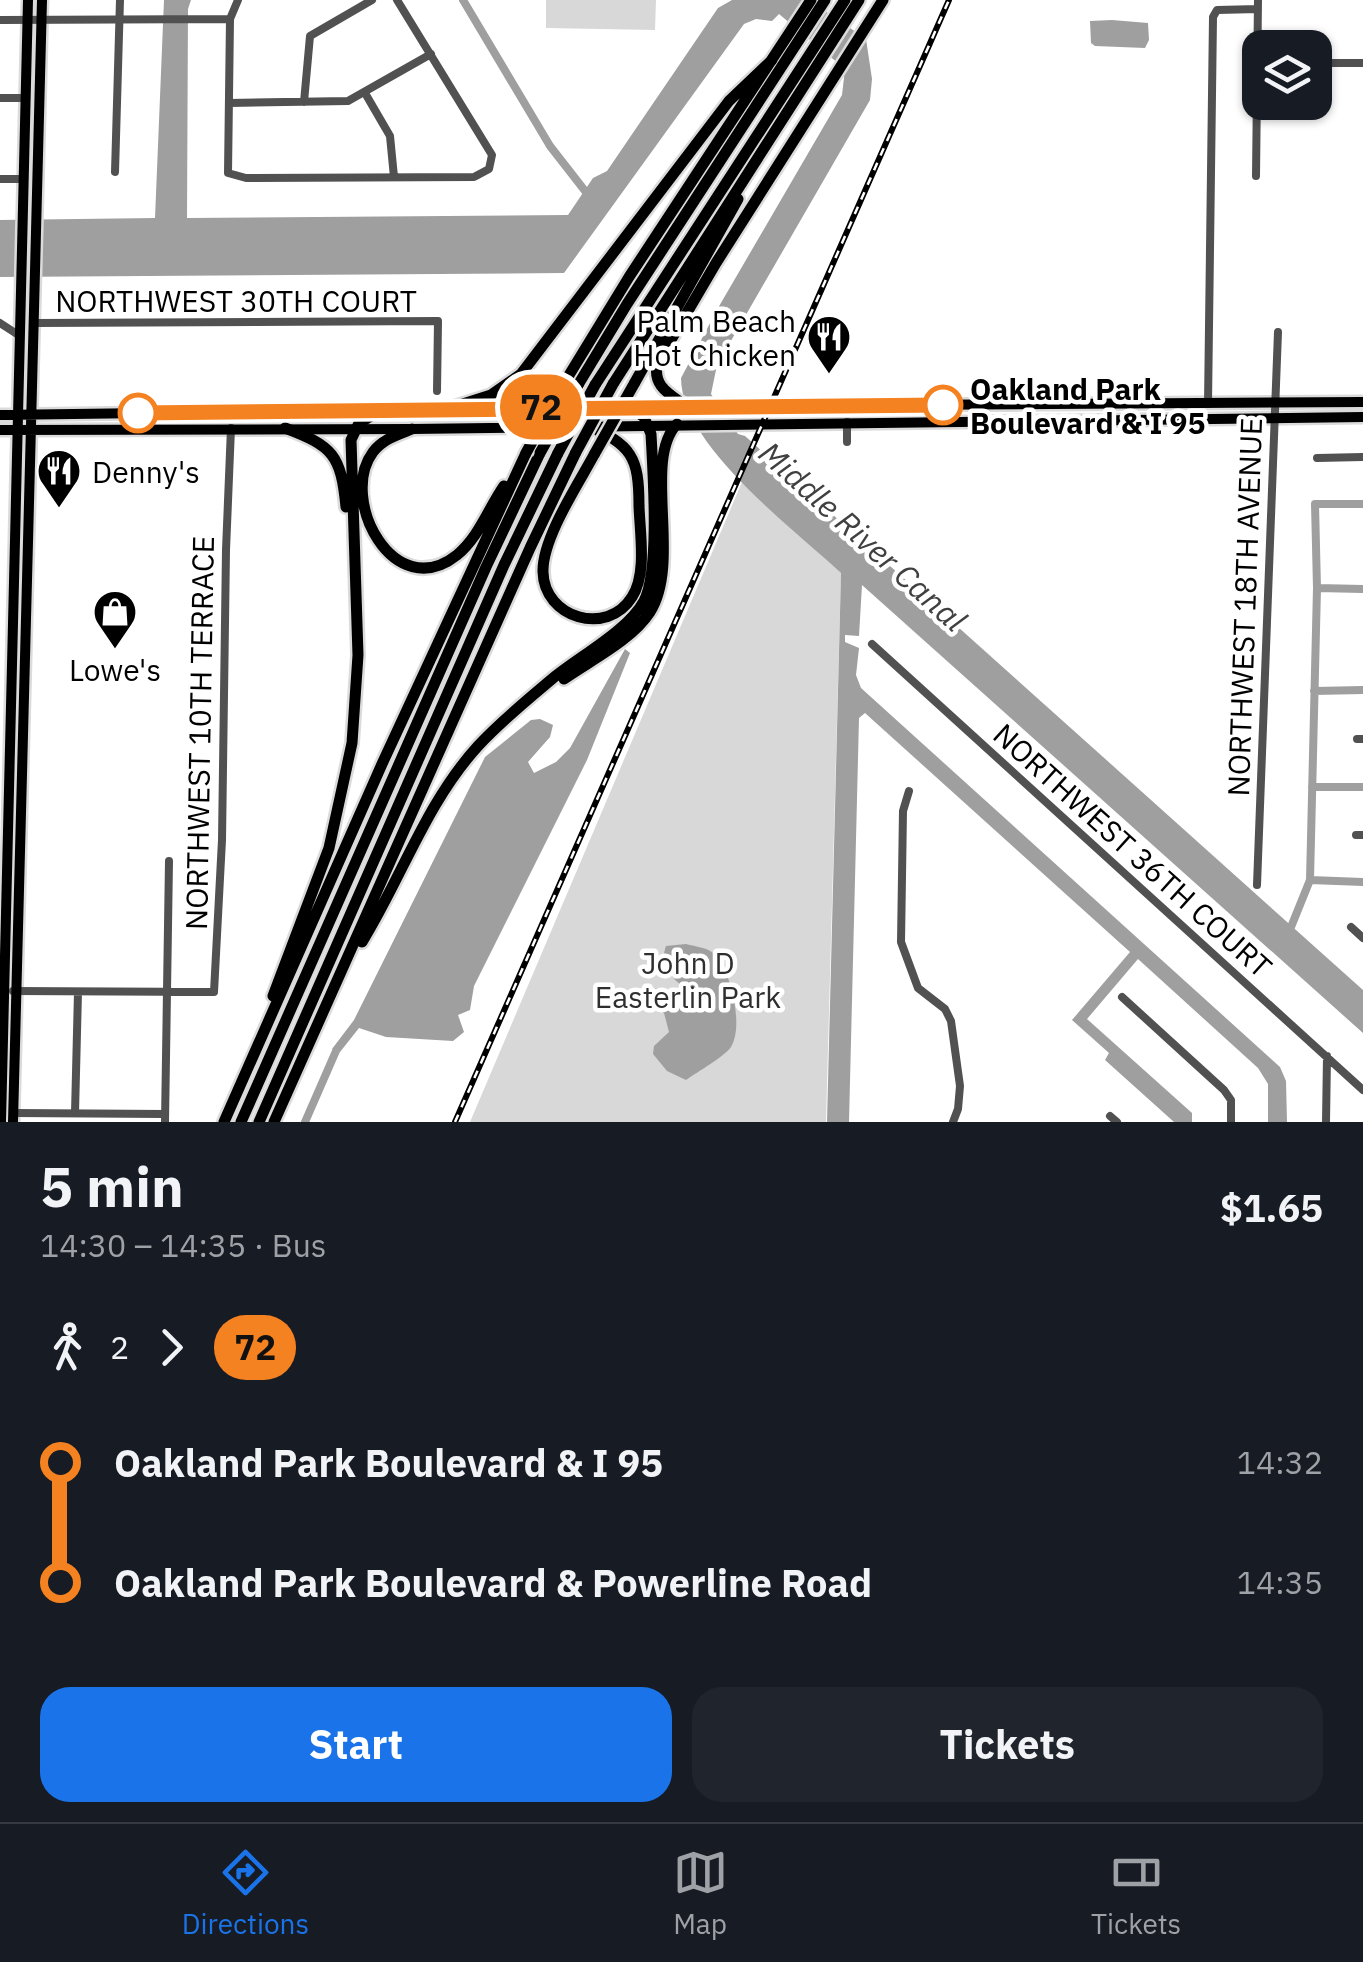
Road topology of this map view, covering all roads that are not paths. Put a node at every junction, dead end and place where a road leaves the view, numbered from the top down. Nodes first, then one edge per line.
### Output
1 (28, 0) edge
2 (42, 0) edge
3 (120, 0) edge
4 (238, 0) edge
5 (372, 0) edge
6 (398, 0) edge
7 (845, 0) edge
8 (859, 0) edge
9 (883, 0) edge
10 (819, 2) edge
11 (1258, 4) edge
12 (230, 18) junction
13 (841, 18) junction
14 (118, 19) junction
15 (0, 20) edge
16 (27, 20) junction
17 (42, 20) junction
18 (798, 30) junction
19 (1258, 30) edge
20 (822, 46) junction
21 (431, 54) junction
22 (772, 60) junction
23 (1332, 63) edge
24 (1363, 63) edge
25 (365, 93) junction
26 (0, 98) edge
27 (25, 98) junction
28 (304, 102) junction
29 (229, 104) junction
30 (1257, 120) edge
31 (754, 164) junction
32 (115, 172) dead end
33 (1256, 176) dead end
34 (394, 177) junction
35 (24, 178) junction
36 (0, 179) edge
37 (37, 214) junction
38 (22, 306) junction
39 (0, 323) edge
40 (35, 323) junction
41 (1278, 332) dead end
42 (20, 336) junction
43 (437, 391) dead end
44 (1273, 402) junction
45 (1363, 402) edge
46 (1056, 404) junction
47 (1208, 404) junction
48 (628, 406) junction
49 (686, 406) junction
50 (982, 406) junction
51 (826, 407) junction
52 (866, 407) junction
53 (448, 409) junction
54 (380, 411) junction
55 (253, 412) junction
56 (0, 414) edge
57 (18, 414) junction
58 (32, 414) junction
59 (1363, 417) edge
60 (1274, 418) junction
61 (1196, 419) junction
62 (1040, 420) junction
63 (965, 421) junction
64 (847, 422) junction
65 (649, 424) junction
66 (681, 424) junction
67 (586, 425) junction
68 (232, 428) junction
69 (285, 428) junction
70 (18, 429) junction
71 (32, 429) junction
72 (354, 429) junction
73 (412, 429) junction
74 (0, 430) edge
75 (847, 442) dead end
76 (526, 454) junction
77 (1317, 458) dead end
78 (1363, 458) edge
79 (353, 557) junction
80 (13, 604) junction
81 (28, 618) junction
82 (12, 620) junction
83 (872, 644) dead end
84 (26, 652) junction
85 (5, 683) edge
86 (512, 716) junction
87 (440, 750) junction
88 (9, 762) junction
89 (24, 786) junction
90 (4, 788) edge
91 (909, 791) dead end
92 (22, 815) junction
93 (385, 836) junction
94 (169, 861) dead end
95 (1257, 884) dead end
96 (3, 892) edge
97 (317, 911) junction
98 (1351, 927) dead end
99 (1363, 938) edge
100 (334, 988) junction
101 (3, 991) junction
102 (18, 992) junction
103 (78, 992) junction
104 (167, 992) junction
105 (1122, 997) dead end
106 (288, 1018) junction
107 (263, 1034) junction
108 (1327, 1056) junction
109 (1363, 1090) edge
110 (75, 1112) junction
111 (13, 1118) edge
112 (165, 1118) edge
113 (2, 1122) edge
114 (224, 1122) edge
115 (242, 1122) edge
116 (259, 1122) edge
117 (274, 1122) edge
118 (953, 1122) edge
119 (1231, 1122) edge
120 (1326, 1122) edge

1 - 16 main road
2 - 17 main road
3 - 14 street
4 - 12 street
5 - 28 street
6 - 21 street
7 - 13 highway
8 - 13 highway
9 - 49 highway
10 - 18 highway
11 - 19 street
11 - 47 street
12 - 14 street
12 - 29 street
13 - 20 highway
14 - 17 street
14 - 32 street
15 - 16 street
16 - 17 street
16 - 27 main road
17 - 37 main road
18 - 22 highway
18 - 106 highway, bridge
20 - 31 highway
20 - 93 highway, bridge
21 - 25 street
21 - 34 street
22 - 53 highway
22 - 76 highway, bridge
23 - 24 street
25 - 28 street
25 - 34 street
26 - 27 street
27 - 35 main road
28 - 29 street
29 - 34 street
30 - 33 street
31 - 67 highway, bridge
31 - 87 highway, bridge
35 - 36 street
35 - 37 main road
35 - 38 main road
37 - 40 main road
38 - 40 main road
38 - 42 main road
39 - 42 street, NORTHWEST 30TH COURT
40 - 43 street, NORTHWEST 30TH COURT
40 - 58 main road
41 - 44 street, NORTHWEST 18TH AVENUE
42 - 57 main road
44 - 45 main road
44 - 47 main road
44 - 60 street, NORTHWEST 18TH AVENUE
46 - 47 main road
46 - 50 main road
46 - 62 main road
47 - 61 main road
48 - 49 main road
48 - 53 main road
48 - 65 highway
49 - 51 main road
50 - 52 main road
50 - 63 main road
51 - 52 main road
51 - 64 main road
52 - 64 main road
53 - 54 main road
54 - 55 main road
54 - 72 highway
55 - 58 main road
55 - 68 main road
56 - 57 main road
57 - 58 main road
57 - 70 main road
58 - 71 main road
59 - 60 main road
60 - 61 main road
60 - 95 street, NORTHWEST 18TH AVENUE
61 - 62 main road
62 - 63 main road
63 - 64 main road
64 - 66 main road
64 - 75 street
65 - 66 main road
65 - 67 main road
65 - 86 highway
66 - 86 highway
67 - 73 main road
68 - 69 main road
68 - 71 main road
68 - 104 street, NORTHWEST 10TH TERRACE
69 - 72 main road
69 - 79 highway
70 - 71 main road
70 - 74 main road
70 - 80 main road
71 - 81 main road
72 - 73 main road
72 - 79 highway
73 - 76 highway
76 - 97 highway
77 - 78 street
79 - 107 highway
80 - 81 main road
80 - 82 main road
81 - 84 main road
82 - 84 main road
82 - 85 main road
83 - 108 street, NORTHWEST 36TH COURT
84 - 89 main road
85 - 88 main road
86 - 100 highway
87 - 93 highway
87 - 100 highway
88 - 89 main road
88 - 90 main road
89 - 92 main road
90 - 92 main road
90 - 96 main road
91 - 118 street
92 - 102 main road
93 - 116 highway
94 - 104 street
96 - 101 main road
97 - 106 highway
97 - 107 highway
98 - 99 street
100 - 117 highway
101 - 102 street
101 - 113 main road
102 - 103 street
102 - 111 main road
103 - 104 street
103 - 110 street
104 - 112 street
105 - 119 street
106 - 115 highway
107 - 114 highway
108 - 109 street, NORTHWEST 36TH COURT
108 - 120 street
110 - 111 street
110 - 112 street

